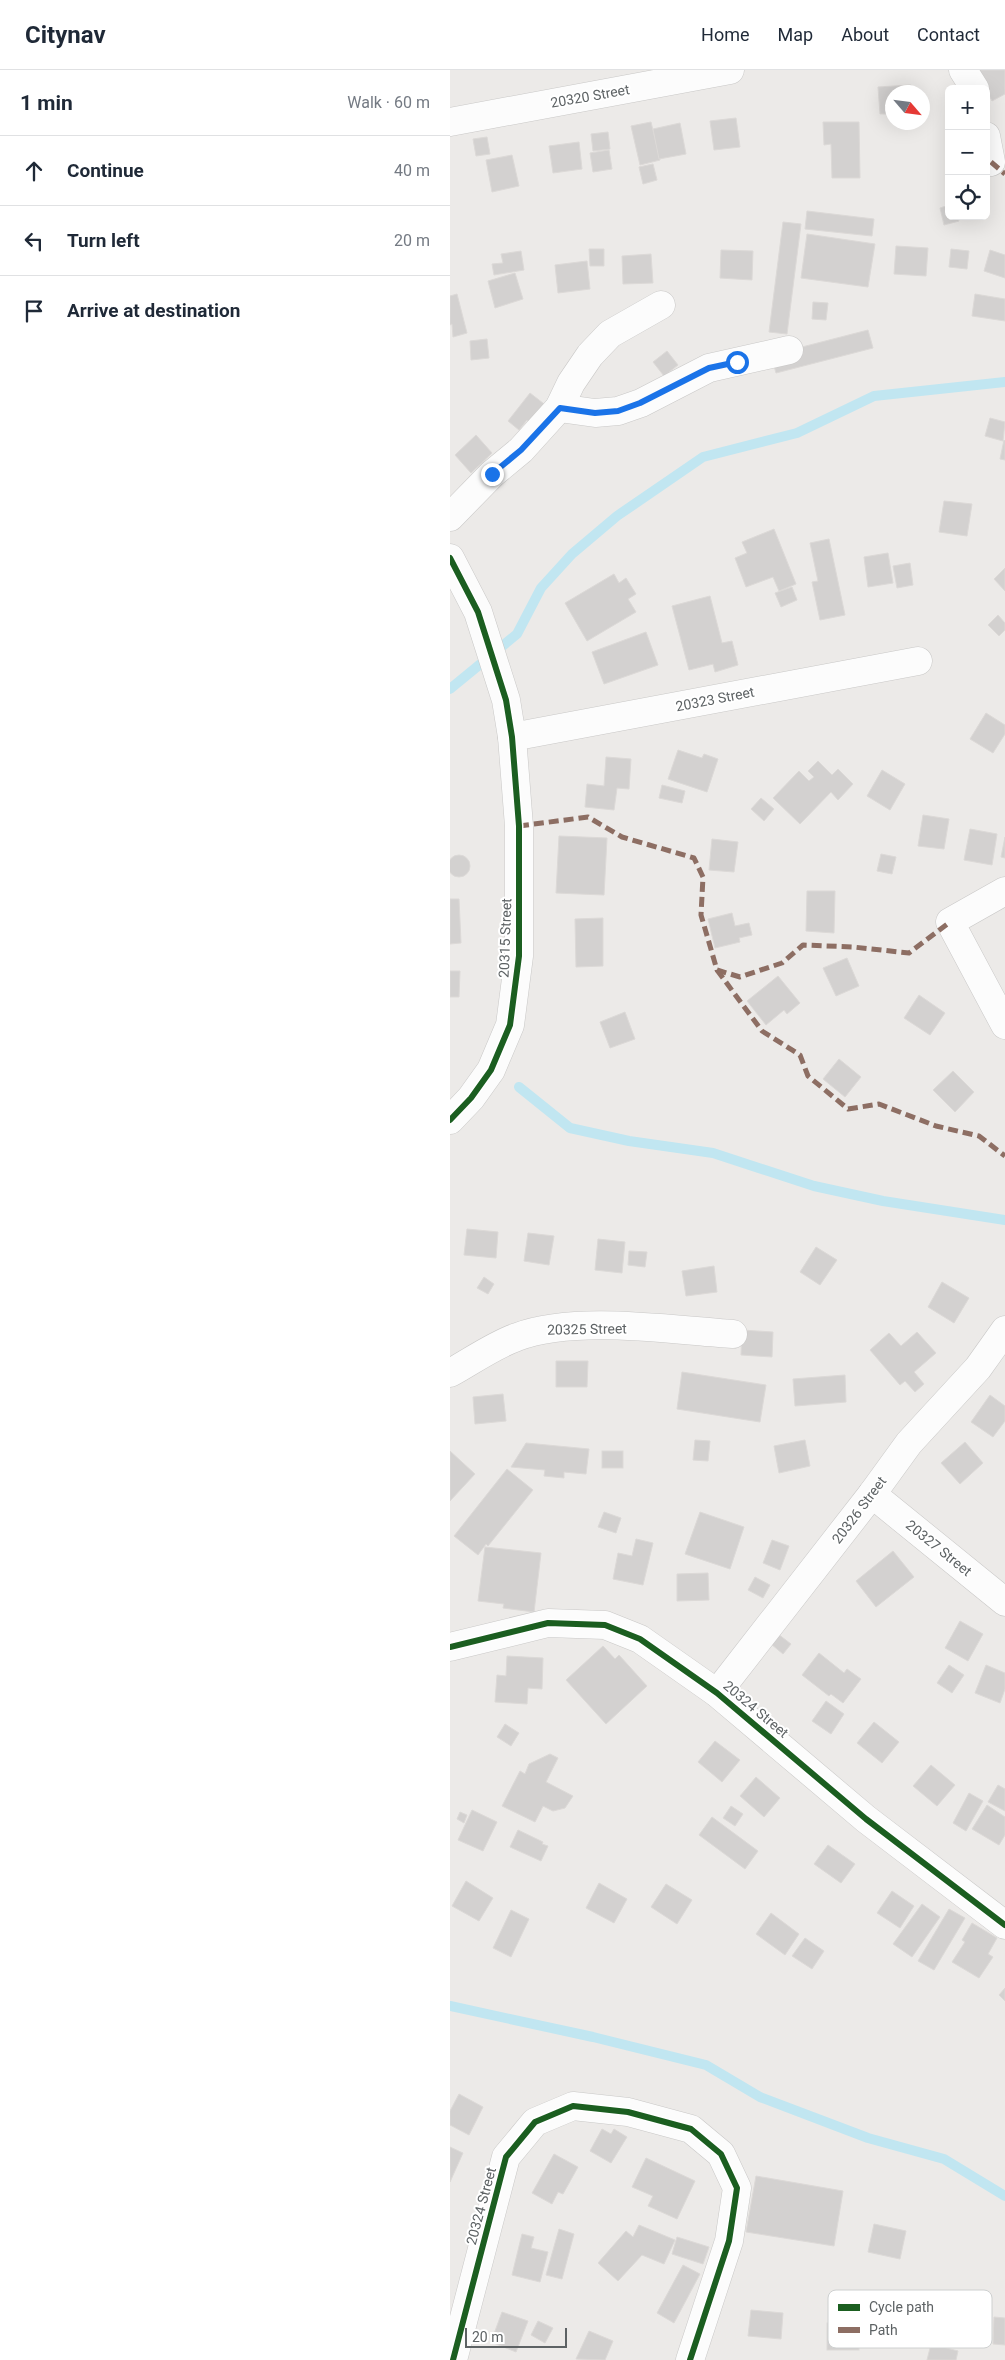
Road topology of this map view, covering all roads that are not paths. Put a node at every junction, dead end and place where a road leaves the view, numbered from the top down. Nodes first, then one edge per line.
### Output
1 (730, 70) edge
2 (963, 70) edge
3 (972, 85) edge
4 (450, 122) edge
5 (990, 157) edge
6 (991, 162) dead end
7 (661, 305) dead end
8 (789, 350) dead end
9 (560, 408) junction
10 (450, 517) edge
11 (450, 558) edge
12 (918, 661) dead end
13 (512, 737) junction
14 (1005, 891) edge
15 (1005, 1025) edge
16 (451, 1118) edge
17 (1005, 1330) edge
18 (733, 1334) dead end
19 (450, 1373) edge
20 (872, 1494) junction
21 (1005, 1602) edge
22 (450, 1647) edge
23 (717, 1692) junction
24 (1005, 1925) edge
25 (694, 2359) edge
26 (453, 2360) edge

1 - 4 street, 20320 Street
2 - 3 street
5 - 6 street
7 - 9 street
8 - 9 street
9 - 10 street
11 - 13 street, 20315 Street
12 - 13 street, 20323 Street
13 - 16 street, 20315 Street
14 - 15 street
17 - 20 street, 20326 Street
18 - 19 street, 20325 Street
20 - 21 street, 20327 Street
20 - 23 street, 20326 Street
22 - 23 street, 20324 Street
23 - 24 street, 20324 Street
25 - 26 street, 20324 Street

